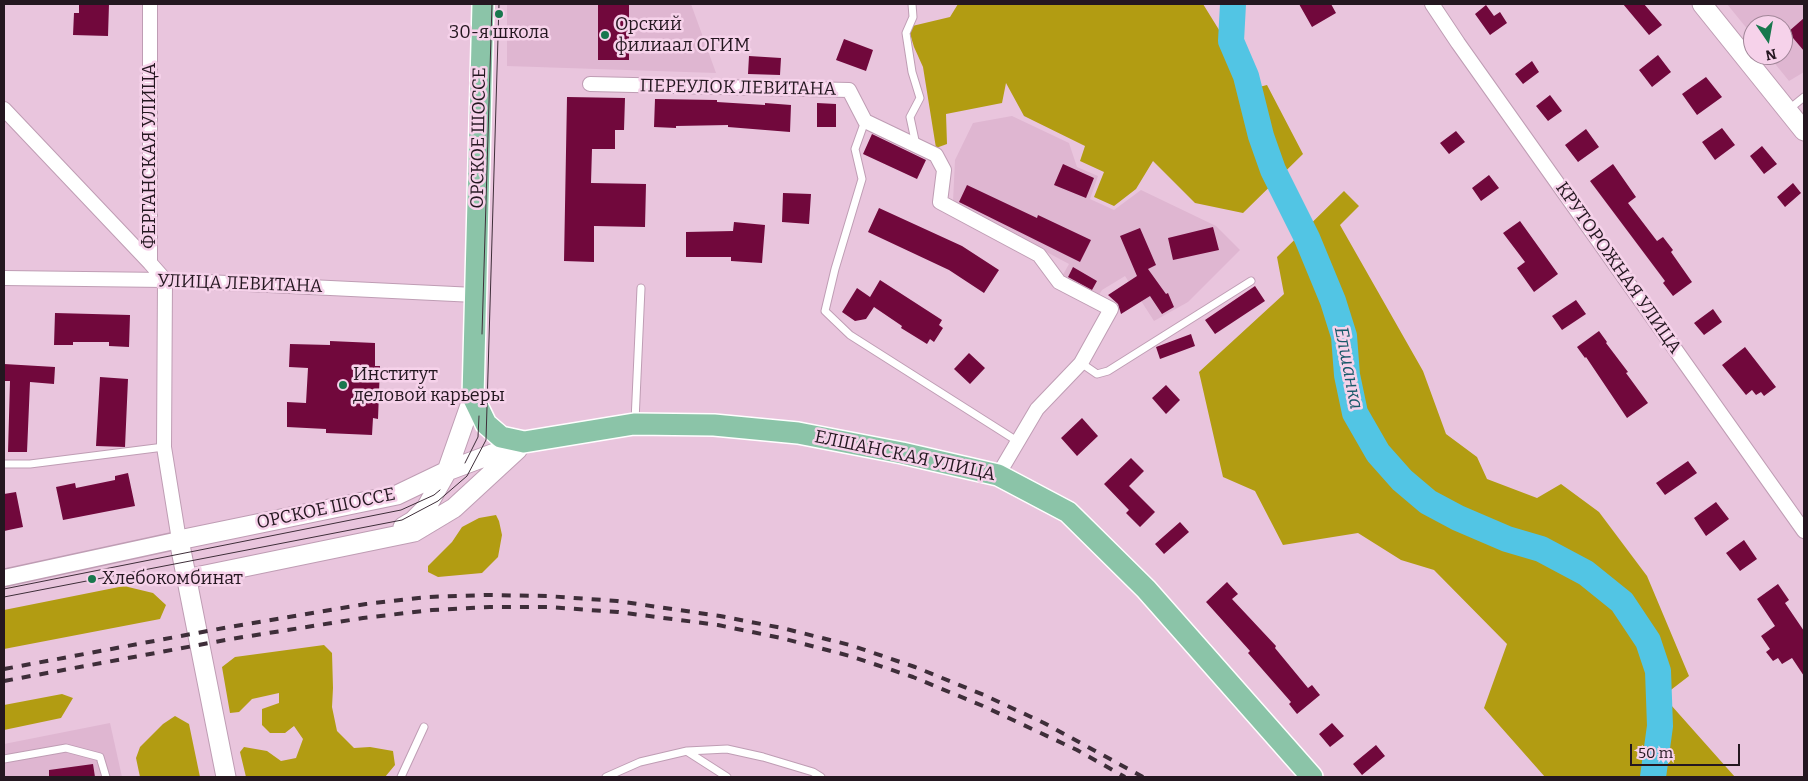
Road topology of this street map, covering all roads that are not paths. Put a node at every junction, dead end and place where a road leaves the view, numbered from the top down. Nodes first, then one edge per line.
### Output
1 (150, 4) edge
2 (483, 4) edge
3 (912, 4) edge
4 (1432, 4) edge
5 (1702, 4) edge
6 (590, 84) dead end
7 (1804, 97) edge
8 (4, 109) edge
9 (1787, 110) junction
10 (865, 121) junction
11 (1804, 131) edge
12 (916, 145) junction
13 (150, 264) junction
14 (4, 278) edge
15 (166, 280) junction
16 (1251, 281) dead end
17 (641, 288) dead end
18 (476, 295) junction
19 (1081, 363) junction
20 (473, 397) junction
21 (634, 424) junction
22 (1017, 441) junction
23 (524, 442) junction
24 (164, 447) junction
25 (4, 464) edge
26 (447, 471) junction
27 (998, 475) junction
28 (1804, 531) edge
29 (385, 539) junction
30 (179, 540) junction
31 (4, 578) edge
32 (186, 579) junction
33 (424, 727) dead end
34 (688, 751) junction
35 (4, 759) edge
36 (106, 777) edge
37 (226, 777) edge
38 (400, 777) edge
39 (606, 777) edge
40 (727, 777) edge
41 (822, 777) edge
42 (1312, 777) edge

1 - 13 street, ФЕРГАНСКАЯ УЛИЦА
2 - 18 main road, ОРСКОЕ ШОССЕ
3 - 12 lane
4 - 28 street, КРУТОРОЖНАЯ УЛИЦА
5 - 9 main road
6 - 10 street, ПЕРЕУЛОК ЛЕВИТАНА
7 - 9 lane
8 - 13 street
9 - 11 main road
10 - 12 street
10 - 22 lane
12 - 19 street
13 - 15 street, ФЕРГАНСКАЯ УЛИЦА
14 - 15 street, УЛИЦА ЛЕВИТАНА
15 - 18 street, УЛИЦА ЛЕВИТАНА
15 - 24 street
16 - 19 lane
17 - 21 lane
18 - 20 main road, ОРСКОЕ ШОССЕ
19 - 22 street
20 - 23 main road
20 - 26 main road, ОРСКОЕ ШОССЕ
21 - 23 main road, ЕЛШАНСКАЯ УЛИЦА
21 - 27 main road, ЕЛШАНСКАЯ УЛИЦА
22 - 27 street
23 - 26 main road
23 - 29 main road
24 - 25 lane
24 - 30 street
26 - 29 main road
26 - 30 main road, ОРСКОЕ ШОССЕ
27 - 42 main road, ЕЛШАНСКАЯ УЛИЦА
29 - 32 main road
30 - 31 street, ОРСКОЕ ШОССЕ
30 - 32 main road
32 - 37 main road
33 - 38 lane
34 - 39 lane
34 - 40 lane
34 - 41 lane
35 - 36 lane

